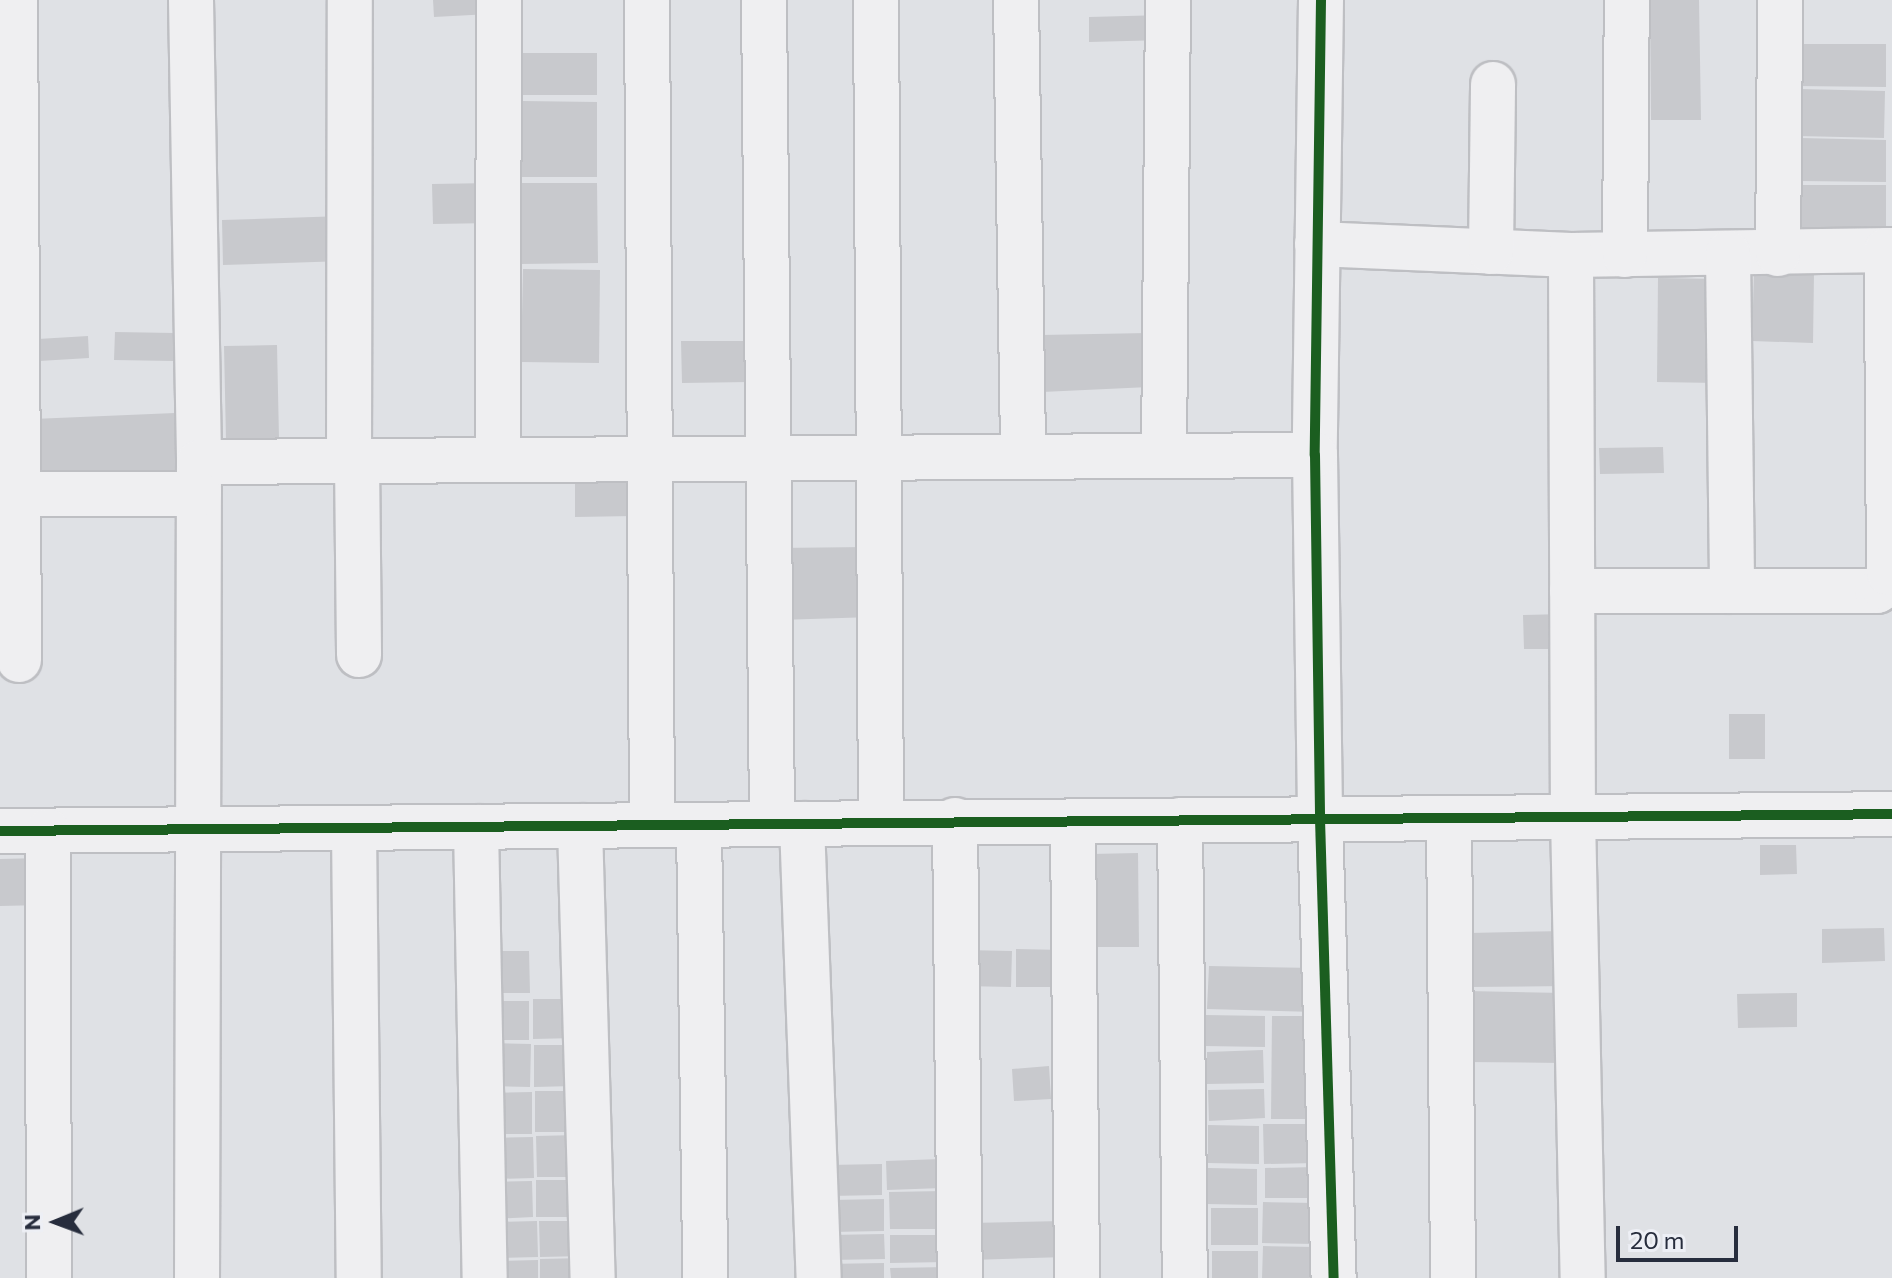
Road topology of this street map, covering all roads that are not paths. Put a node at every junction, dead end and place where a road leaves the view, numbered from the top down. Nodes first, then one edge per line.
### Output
1 (15, 0) edge
2 (191, 0) edge
3 (350, 0) edge
4 (499, 0) edge
5 (647, 0) edge
6 (764, 0) edge
7 (876, 0) edge
8 (1016, 0) edge
9 (1168, 0) edge
10 (1321, 0) edge
11 (1627, 0) edge
12 (1780, 0) edge
13 (1493, 84) dead end
14 (1317, 244) junction
15 (1889, 250) edge
16 (1491, 252) junction
17 (1728, 253) junction
18 (1778, 254) junction
19 (1571, 255) junction
20 (1625, 255) junction
21 (1315, 455) junction
22 (1023, 456) junction
23 (1164, 456) junction
24 (498, 458) junction
25 (880, 458) junction
26 (651, 459) junction
27 (768, 459) junction
28 (353, 460) junction
29 (199, 478) junction
30 (9, 494) edge
31 (1572, 591) junction
32 (1732, 591) junction
33 (359, 655) dead end
34 (19, 660) dead end
35 (1892, 814) edge
36 (1573, 817) junction
37 (1449, 818) junction
38 (1320, 819) junction
39 (955, 820) junction
40 (1180, 820) junction
41 (1073, 821) junction
42 (881, 822) junction
43 (787, 824) junction
44 (652, 825) junction
45 (699, 825) junction
46 (580, 826) junction
47 (476, 827) junction
48 (354, 828) junction
49 (198, 829) junction
50 (0, 831) edge
51 (48, 831) junction
52 (49, 1278) edge
53 (197, 1278) edge
54 (359, 1278) edge
55 (485, 1278) edge
56 (593, 1278) edge
57 (705, 1278) edge
58 (819, 1278) edge
59 (960, 1278) edge
60 (1077, 1278) edge
61 (1185, 1278) edge
62 (1334, 1278) edge
63 (1453, 1278) edge
64 (1583, 1278) edge

1 - 30 street
2 - 29 street
3 - 28 street
4 - 24 street
5 - 26 street
6 - 27 street
7 - 25 street
8 - 22 street
9 - 23 street
10 - 14 street
11 - 20 street
12 - 18 street
13 - 16 street
14 - 16 street
14 - 21 street
15 - 18 street
15 - 32 street
16 - 19 street
17 - 18 street
17 - 20 street
17 - 32 street
19 - 20 street
19 - 31 street
21 - 23 street
21 - 38 street
22 - 23 street
22 - 25 street
24 - 26 street
24 - 28 street
25 - 27 street
25 - 42 street
26 - 27 street
26 - 44 street
27 - 43 street
28 - 29 street
28 - 33 street
29 - 30 street
29 - 49 street
30 - 34 street
31 - 32 street
31 - 36 street
35 - 36 street
36 - 37 street
36 - 64 street
37 - 38 street
37 - 63 street
38 - 40 street
38 - 62 street
39 - 41 street
39 - 42 street
39 - 59 street
40 - 41 street
40 - 61 street
41 - 60 street
42 - 43 street
43 - 45 street
43 - 58 street
44 - 45 street
44 - 46 street
45 - 57 street
46 - 47 street
46 - 56 street
47 - 48 street
47 - 55 street
48 - 49 street
48 - 54 street
49 - 51 street
49 - 53 street
50 - 51 street
51 - 52 street

